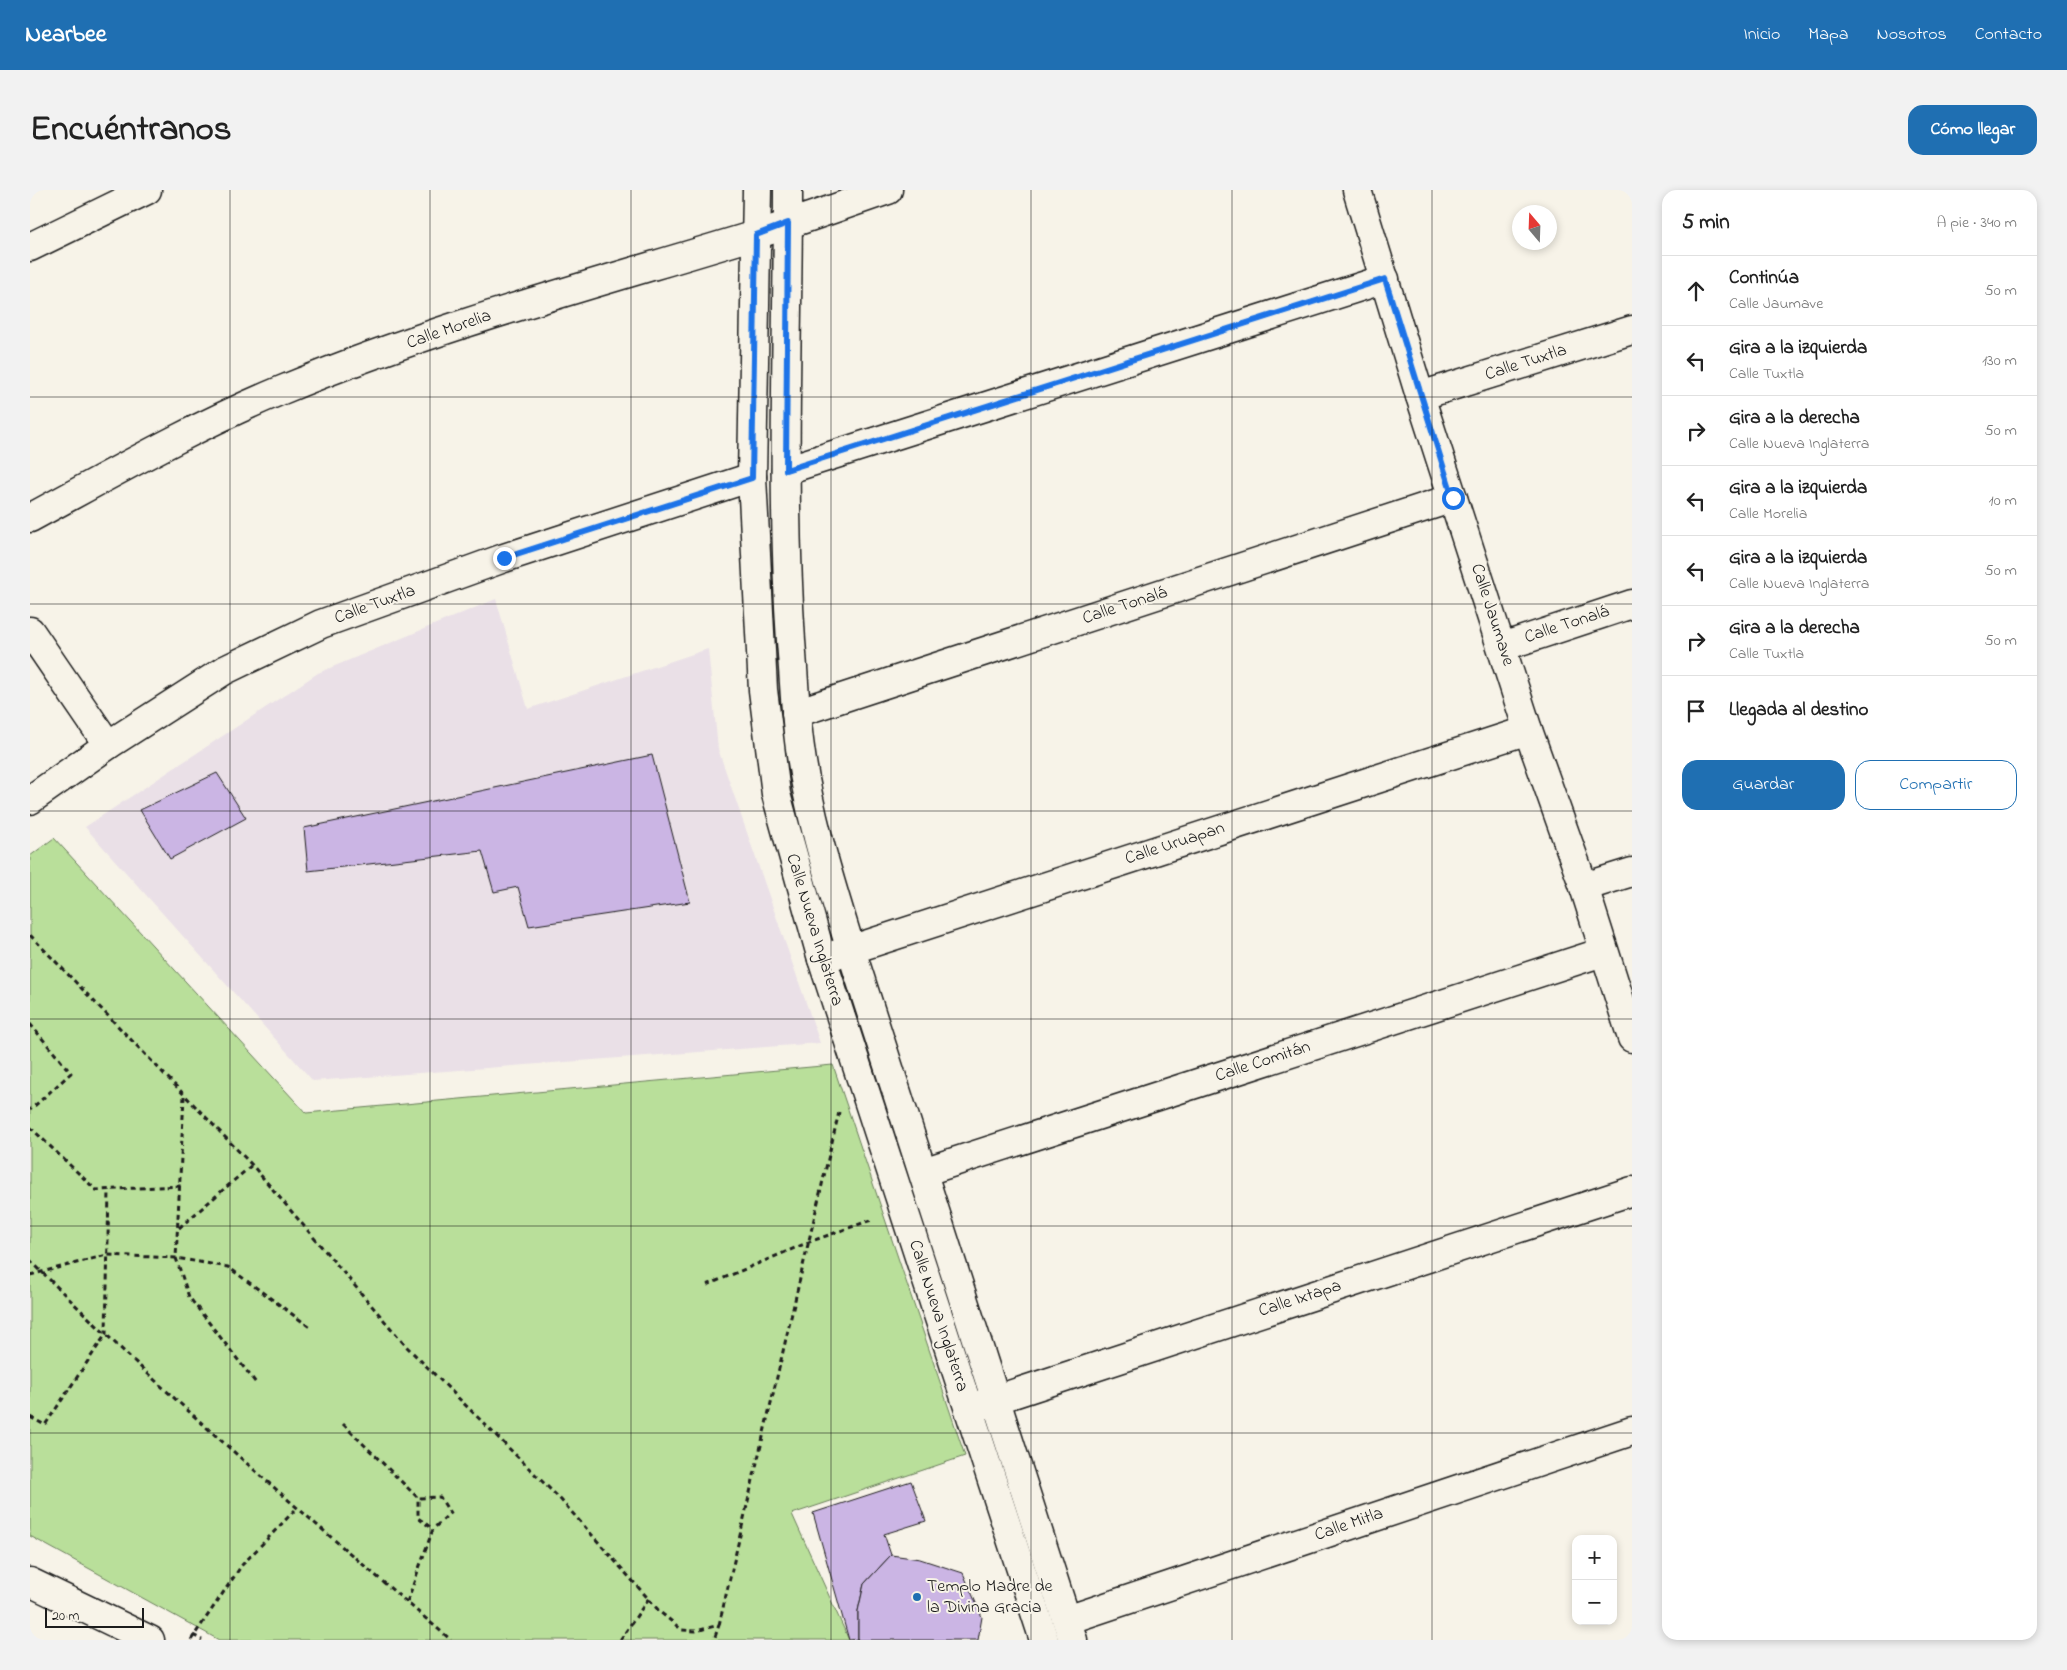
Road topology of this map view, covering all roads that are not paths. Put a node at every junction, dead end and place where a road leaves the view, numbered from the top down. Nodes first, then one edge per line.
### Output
1 (147, 190) edge
2 (757, 190) edge
3 (788, 190) edge
4 (888, 190) edge
5 (1357, 190) edge
6 (788, 223) junction
7 (756, 235) junction
8 (30, 248) edge
9 (1385, 279) junction
10 (1632, 330) edge
11 (1420, 396) junction
12 (786, 470) junction
13 (752, 478) junction
14 (1453, 498) junction
15 (30, 518) edge
16 (1632, 604) edge
17 (30, 631) edge
18 (1502, 647) junction
19 (796, 713) junction
20 (1528, 730) junction
21 (108, 745) junction
22 (30, 800) edge
23 (1632, 872) edge
24 (1584, 887) junction
25 (851, 950) junction
26 (1603, 952) junction
27 (822, 959) junction
28 (1632, 1038) edge
29 (923, 1172) junction
30 (1632, 1191) edge
31 (995, 1398) junction
32 (968, 1408) junction
33 (1632, 1431) edge
34 (30, 1582) edge
35 (1070, 1630) edge
36 (150, 1640) edge
37 (1044, 1640) edge

1 - 8 street
2 - 7 street, Calle Nueva Inglaterra
3 - 6 street, Calle Nueva Inglaterra
4 - 6 street, Calle Morelia
5 - 9 street, Calle Jaumave
6 - 7 street, Calle Morelia
6 - 12 street, Calle Nueva Inglaterra
7 - 13 street, Calle Nueva Inglaterra
7 - 15 street, Calle Morelia
9 - 11 street, Calle Jaumave
9 - 12 street
10 - 11 street, Calle Tuxtla
11 - 14 street, Calle Jaumave
12 - 19 street, Calle Nueva Inglaterra
13 - 21 street, Calle Tuxtla
13 - 27 street, Calle Nueva Inglaterra
14 - 18 street, Calle Jaumave
14 - 19 street, Calle Tonalá
16 - 18 street, Calle Tonalá
17 - 21 street
18 - 20 street, Calle Jaumave
19 - 25 street, Calle Nueva Inglaterra
20 - 24 street, Calle Jaumave
20 - 25 street, Calle Uruapan
21 - 22 street, Calle Tuxtla
23 - 24 street
24 - 26 street, Calle Jaumave
25 - 27 street, Calle Uruapan
25 - 29 street, Calle Nueva Inglaterra
26 - 28 street, Calle Jaumave
26 - 29 street, Calle Comitán
27 - 32 street, Calle Nueva Inglaterra
29 - 31 street, Calle Nueva Inglaterra
30 - 31 street, Calle Ixtapa
31 - 32 street, Calle Ixtapa
31 - 35 street, Calle Nueva Inglaterra
32 - 37 street, Calle Nueva Inglaterra
33 - 35 street, Calle Mitla
34 - 36 street

